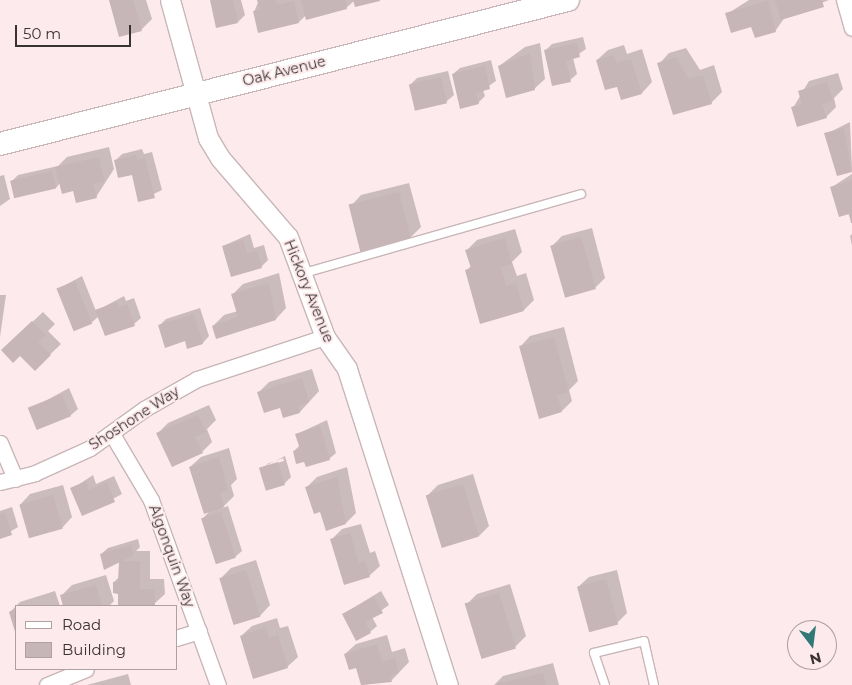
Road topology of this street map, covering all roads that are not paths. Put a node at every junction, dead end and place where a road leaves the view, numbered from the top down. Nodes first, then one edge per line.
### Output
1 (170, 0) edge
2 (568, 0) edge
3 (844, 0) edge
4 (852, 28) edge
5 (194, 93) junction
6 (0, 144) edge
7 (581, 194) dead end
8 (304, 273) junction
9 (325, 337) junction
10 (112, 434) junction
11 (0, 442) edge
12 (7, 480) edge
13 (199, 631) junction
14 (178, 637) edge
15 (84, 670) edge
16 (46, 685) edge
17 (218, 685) edge
18 (448, 685) edge
19 (605, 685) edge
20 (654, 685) edge

1 - 5 street, Hickory Avenue
2 - 5 main road, Oak Avenue
3 - 4 street
5 - 6 main road, Oak Avenue
5 - 8 street, Hickory Avenue
7 - 8 lane
8 - 9 street, Hickory Avenue
9 - 10 street, Shoshone Way
9 - 18 street, Hickory Avenue
10 - 12 street, Shoshone Way
10 - 13 street, Algonquin Way
11 - 12 street
13 - 14 street
13 - 17 street, Algonquin Way
15 - 16 street
19 - 20 lane

